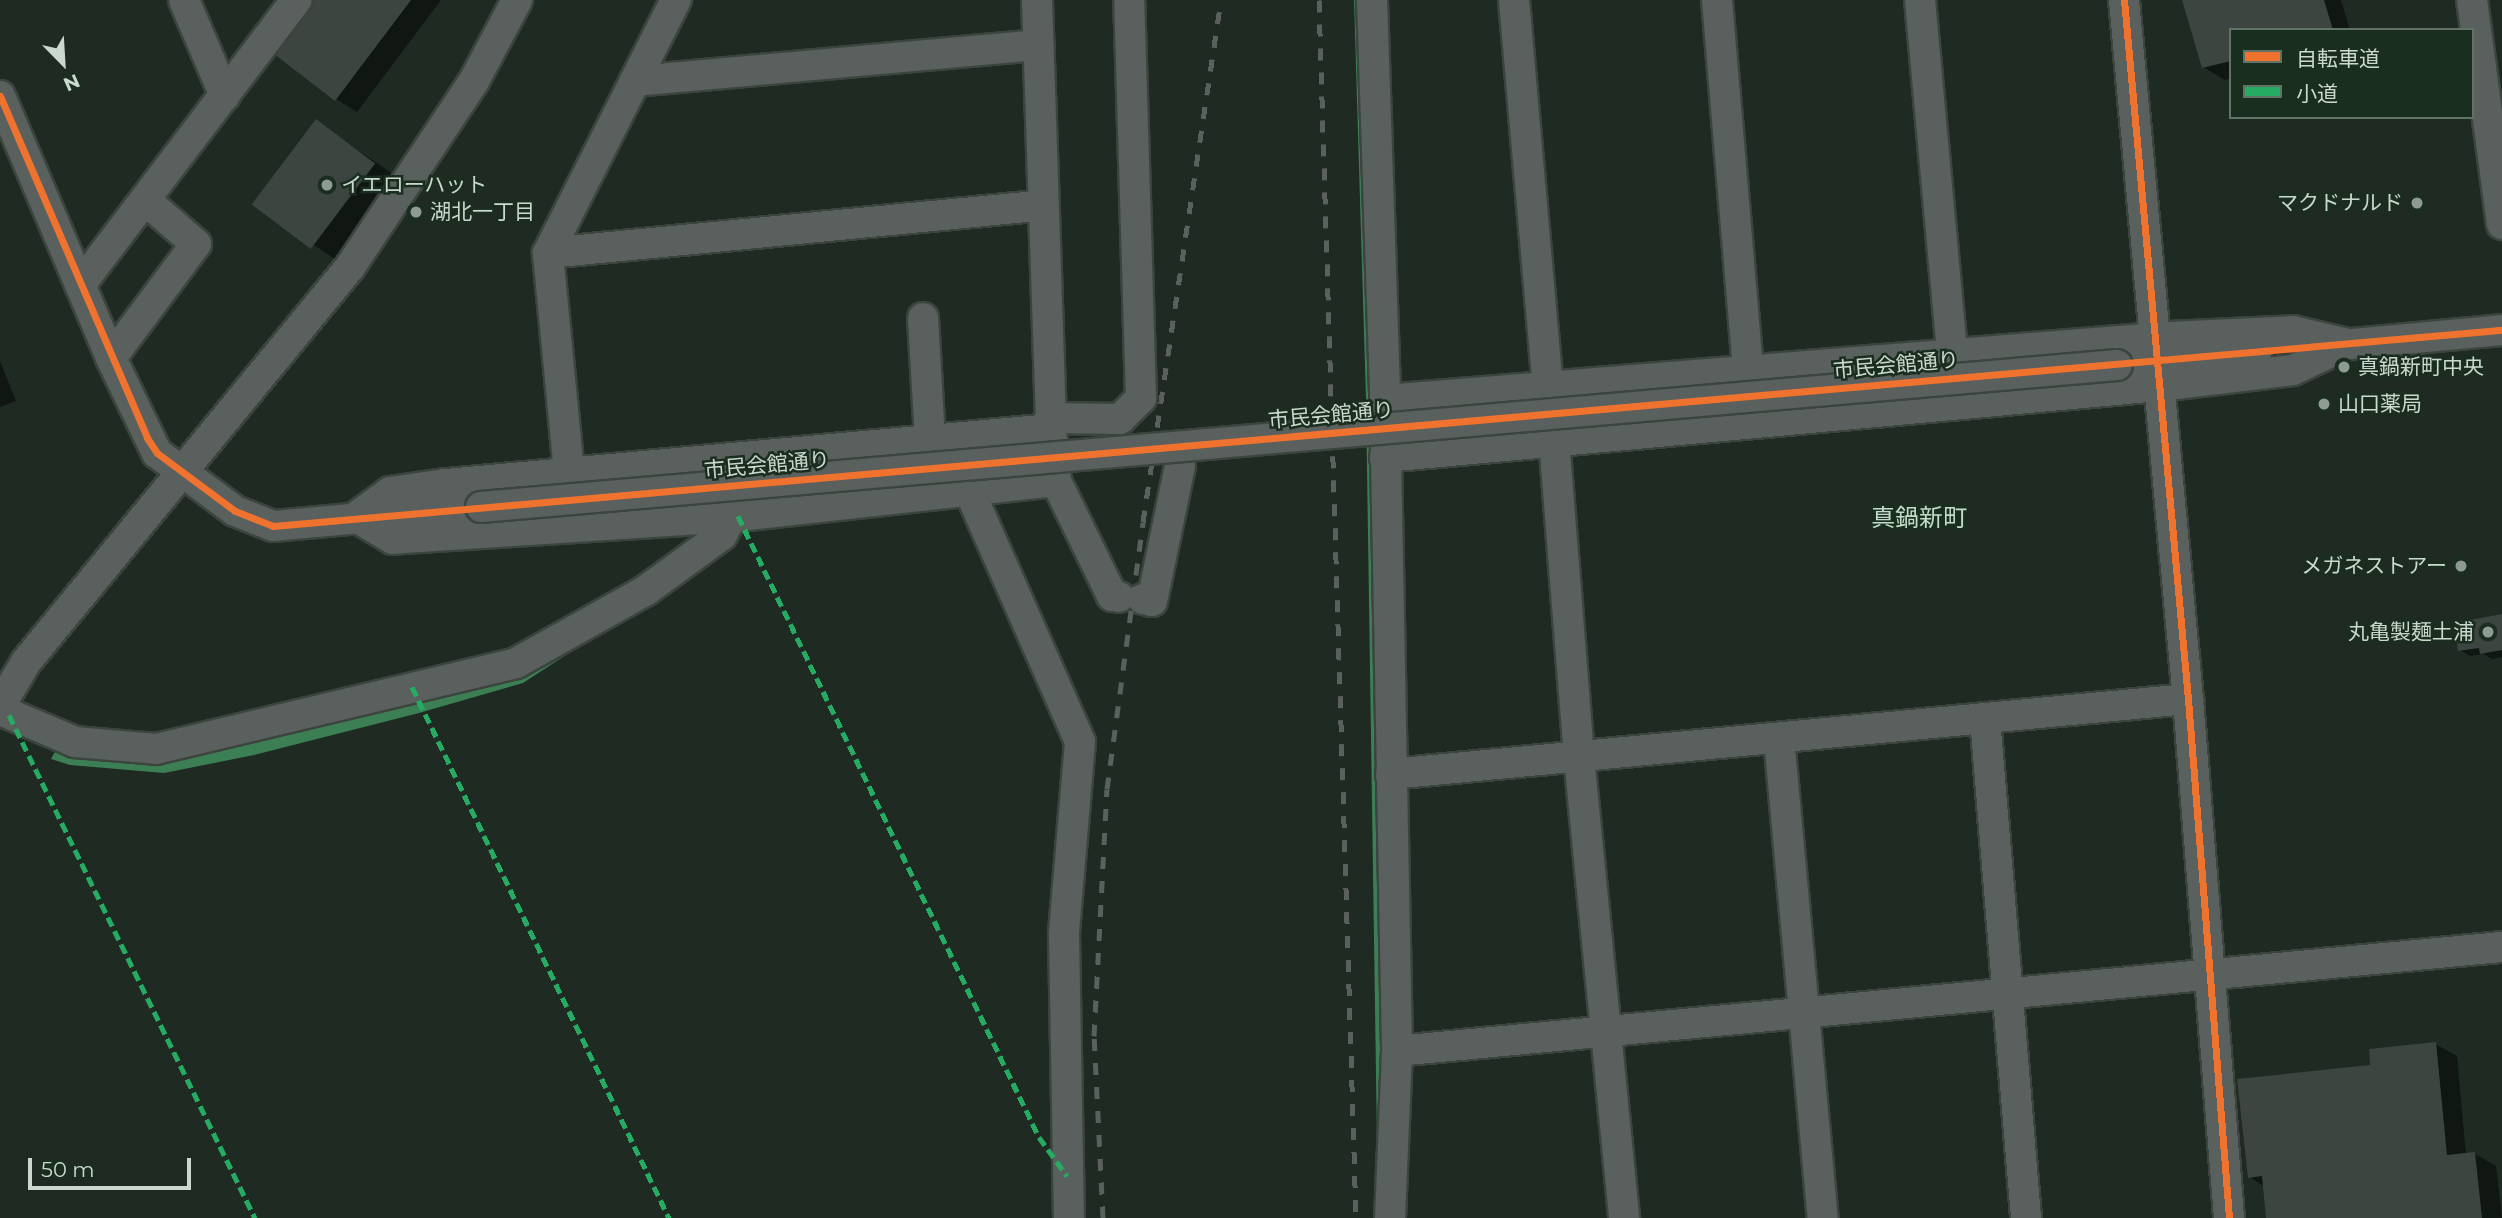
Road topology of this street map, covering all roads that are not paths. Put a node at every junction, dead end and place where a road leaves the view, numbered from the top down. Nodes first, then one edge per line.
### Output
1 (184, 0) edge
2 (517, 0) edge
3 (676, 0) edge
4 (1037, 0) edge
5 (1129, 0) edge
6 (1372, 0) edge
7 (1514, 0) edge
8 (1717, 0) edge
9 (1920, 0) edge
10 (2124, 0) edge
11 (2472, 0) edge
12 (291, 3) edge
13 (1038, 45) junction
14 (635, 81) junction
15 (0, 96) edge
16 (225, 96) junction
17 (145, 200) junction
18 (1042, 205) junction
19 (2502, 224) edge
20 (548, 253) junction
21 (80, 285) junction
22 (923, 318) dead end
23 (2502, 330) edge
24 (1952, 355) junction
25 (111, 358) junction
26 (2156, 362) junction
27 (1748, 372) junction
28 (1548, 387) junction
29 (1385, 400) junction
30 (1051, 424) junction
31 (1554, 439) junction
32 (930, 441) junction
33 (1385, 457) junction
34 (1180, 466) dead end
35 (180, 471) junction
36 (569, 472) junction
37 (1056, 481) junction
38 (969, 490) junction
39 (356, 517) junction
40 (731, 517) junction
41 (26, 662) junction
42 (0, 684) edge
43 (2188, 699) junction
44 (0, 708) edge
45 (1985, 718) junction
46 (1779, 738) junction
47 (1579, 757) junction
48 (1391, 775) junction
49 (2502, 947) edge
50 (2208, 974) junction
51 (2007, 992) junction
52 (1806, 1011) junction
53 (1608, 1030) junction
54 (1396, 1051) junction
55 (1069, 1218) edge
56 (1390, 1218) edge
57 (1624, 1218) edge
58 (1823, 1218) edge
59 (2026, 1218) edge
60 (2229, 1218) edge

1 - 16 street
2 - 35 street
3 - 14 street
4 - 13 street
5 - 30 street
6 - 29 street
7 - 28 street
8 - 27 street
9 - 24 street
10 - 26 street
11 - 19 street
12 - 16 street
13 - 14 street
13 - 18 street
14 - 20 street
15 - 21 street, 市民会館通り
16 - 17 street
17 - 21 street
17 - 25 street
18 - 20 street
18 - 30 street
20 - 36 street
21 - 25 street, 市民会館通り
22 - 32 street
23 - 26 street, 市民会館通り
24 - 26 street
24 - 27 street
25 - 35 street, 市民会館通り
26 - 31 street
26 - 39 street, 市民会館通り, bridge
26 - 43 street
27 - 28 street
28 - 29 street
29 - 33 street
30 - 32 street
30 - 37 street
31 - 33 street
31 - 47 street
32 - 36 street
33 - 48 street
34 - 37 street
35 - 39 street, 市民会館通り
35 - 41 street
36 - 39 street
37 - 38 street
38 - 40 street
38 - 55 street
39 - 40 street
40 - 44 street
41 - 42 street
41 - 44 street
43 - 45 street
43 - 50 street
45 - 46 street
45 - 51 street
46 - 47 street
46 - 52 street
47 - 48 street
47 - 53 street
48 - 54 street
49 - 50 street
50 - 51 street
50 - 60 street
51 - 52 street
51 - 59 street
52 - 53 street
52 - 58 street
53 - 54 street
53 - 57 street
54 - 56 street

